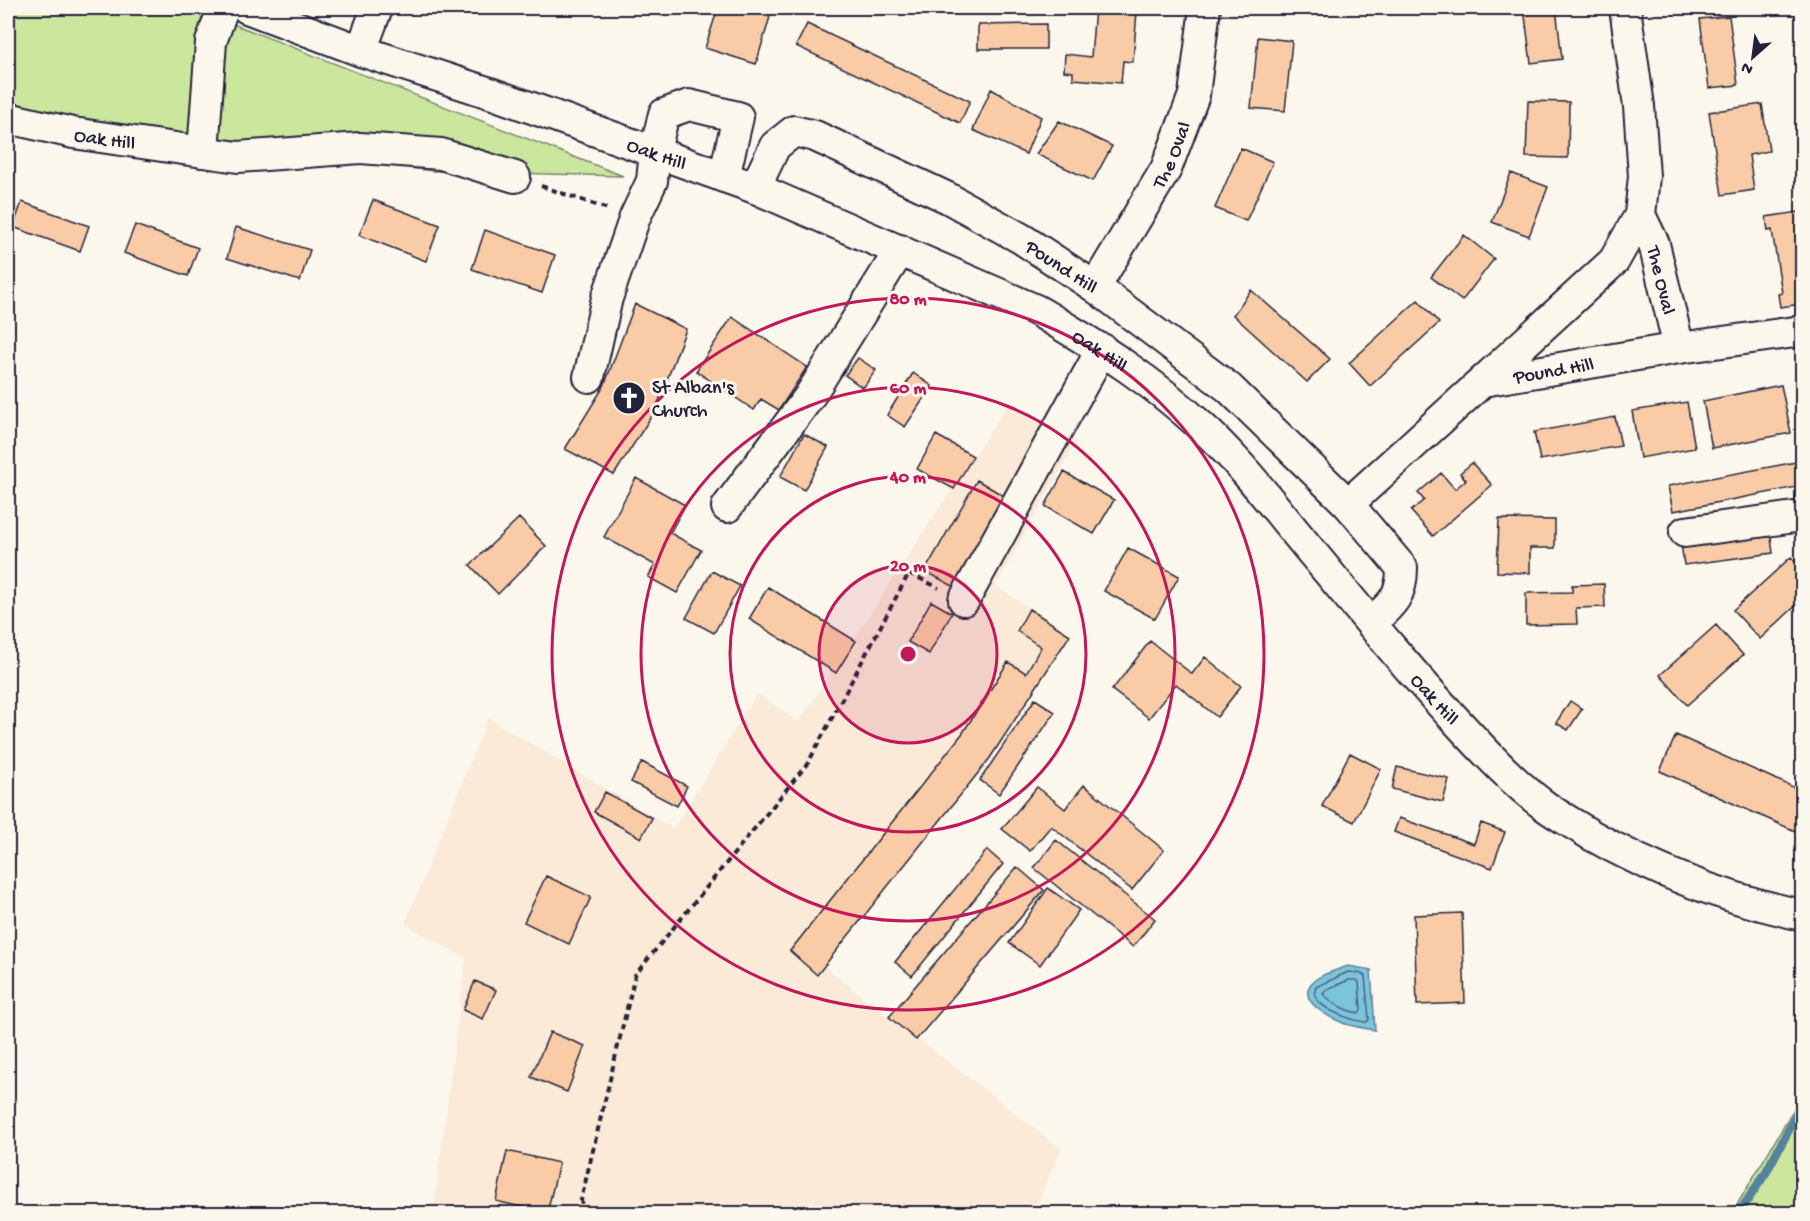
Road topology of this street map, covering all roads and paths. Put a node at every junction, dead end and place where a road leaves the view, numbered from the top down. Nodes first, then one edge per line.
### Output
1 (223, 8) edge
2 (247, 8) edge
3 (376, 8) edge
4 (1205, 8) edge
5 (1625, 8) edge
6 (361, 51) junction
7 (8, 118) edge
8 (655, 151) junction
9 (203, 152) junction
10 (515, 177) joint
11 (724, 177) junction
12 (755, 188) junction
13 (1640, 215) junction
14 (635, 217) junction
15 (900, 250) junction
16 (1095, 287) junction
17 (1803, 331) edge
18 (1679, 348) junction
19 (1102, 349) junction
20 (589, 377) dead end
21 (1483, 381) junction
22 (1348, 504) junction
23 (727, 507) dead end
24 (1803, 516) edge
25 (1685, 532) dead end
26 (964, 600) joint
27 (1371, 623) junction
28 (1803, 915) edge
29 (584, 1214) edge

1 - 9 street
2 - 6 street, Oak Hill
3 - 6 street
4 - 16 street, The Oval
5 - 13 street, The Oval
6 - 8 street, Oak Hill
7 - 9 street, Oak Hill
8 - 11 street, Oak Hill
8 - 11 street
8 - 14 street
9 - 10 street, Oak Hill
10 - 14 path
11 - 12 street, Oak Hill
12 - 15 street, Oak Hill
12 - 16 street, Pound Hill
13 - 18 street, The Oval
13 - 21 street, The Oval
14 - 20 street
15 - 19 street, Oak Hill
15 - 23 street
16 - 22 street, Pound Hill
17 - 18 street, Pound Hill
18 - 21 street, Pound Hill
19 - 26 street
19 - 27 street, Oak Hill
21 - 22 street
22 - 27 street, Pound Hill
24 - 25 street
26 - 29 path
27 - 28 street, Oak Hill

